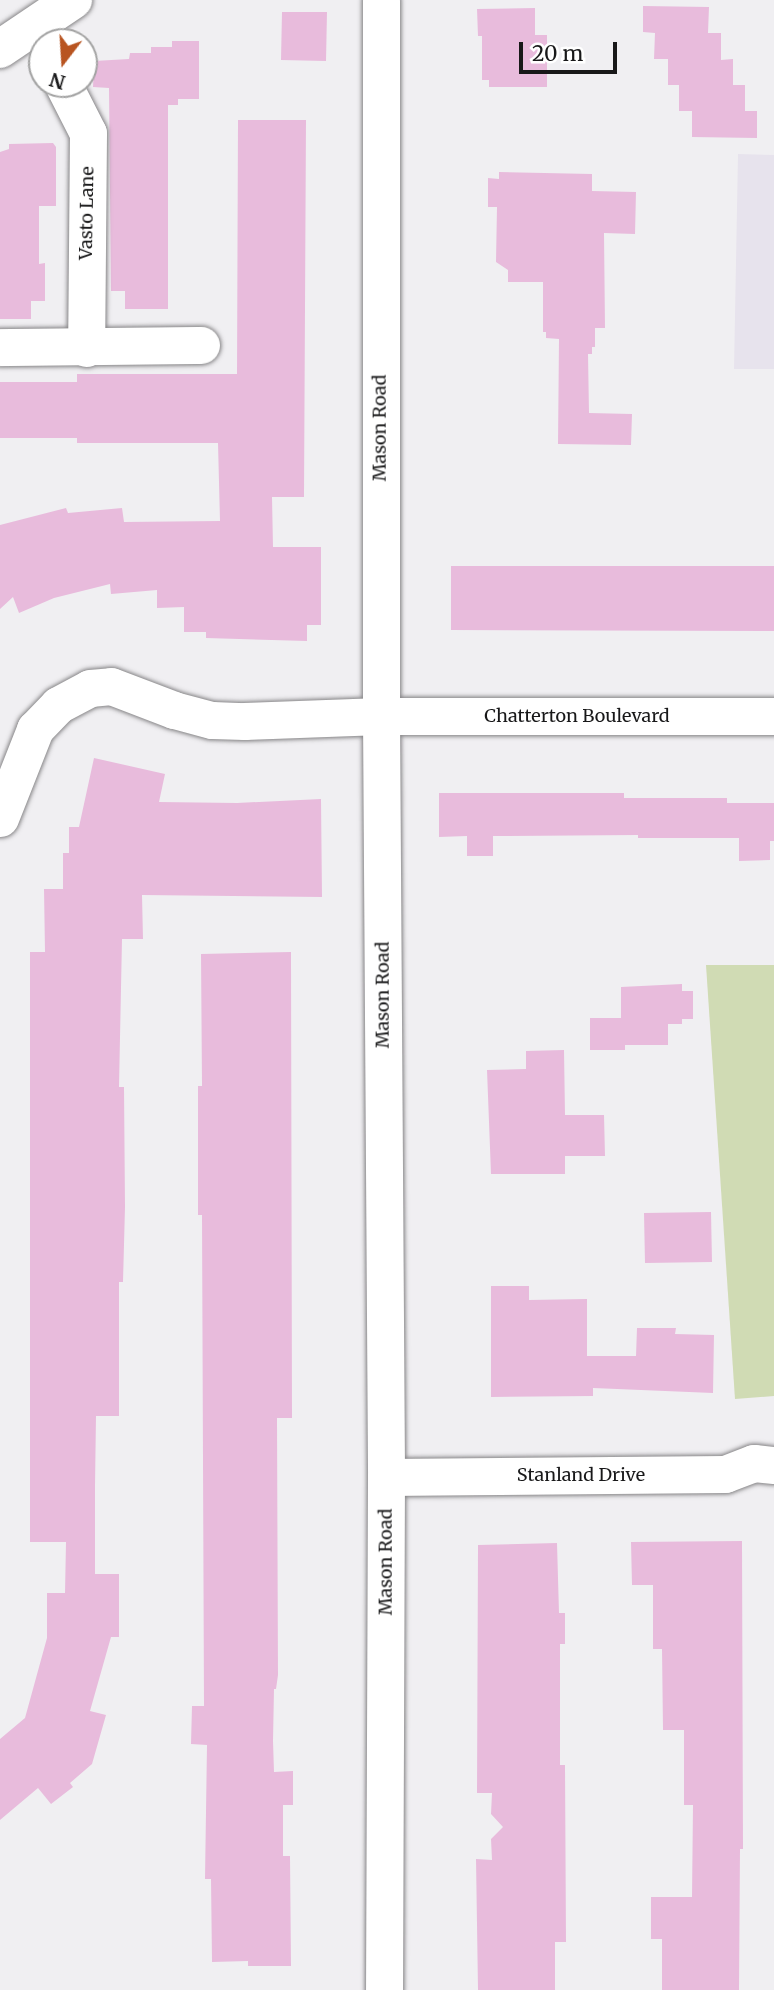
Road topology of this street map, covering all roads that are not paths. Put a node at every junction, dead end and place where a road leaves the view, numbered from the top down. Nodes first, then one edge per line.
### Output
1 (73, 0) edge
2 (381, 0) edge
3 (45, 28) edge
4 (28, 38) edge
5 (0, 49) edge
6 (70, 98) edge
7 (201, 345) dead end
8 (0, 347) edge
9 (86, 348) junction
10 (381, 716) junction
11 (774, 716) edge
12 (0, 818) edge
13 (774, 1465) edge
14 (386, 1477) junction
15 (384, 1990) edge

1 - 3 main road
2 - 10 street, Mason Road
4 - 5 main road
6 - 9 street, Vasto Lane
7 - 9 street
8 - 9 street
10 - 11 street, Chatterton Boulevard
10 - 12 street, Chatterton Boulevard
10 - 14 street, Mason Road
13 - 14 street, Stanland Drive
14 - 15 street, Mason Road

